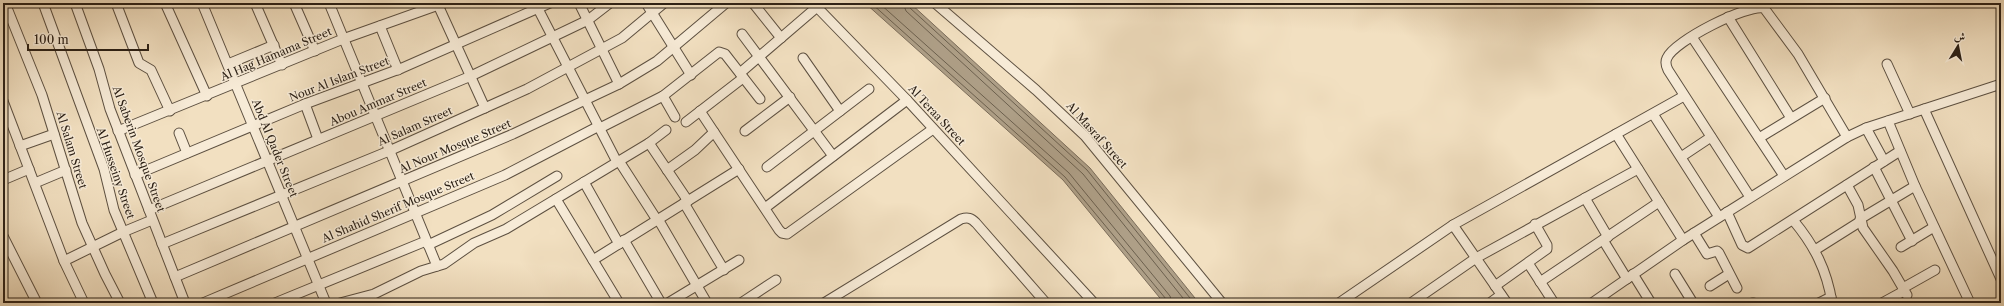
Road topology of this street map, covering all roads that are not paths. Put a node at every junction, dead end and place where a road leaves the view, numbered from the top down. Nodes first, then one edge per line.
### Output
1 (5, 3) edge
2 (43, 3) edge
3 (75, 3) edge
4 (116, 3) edge
5 (164, 3) edge
6 (202, 3) edge
7 (255, 3) edge
8 (294, 3) edge
9 (330, 3) edge
10 (550, 3) edge
11 (579, 3) edge
12 (610, 3) edge
13 (646, 3) edge
14 (664, 3) edge
15 (726, 3) edge
16 (753, 3) edge
17 (934, 3) edge
18 (441, 4) edge
19 (815, 5) edge
20 (536, 6) edge
21 (652, 13) junction
22 (1728, 17) junction
23 (588, 20) junction
24 (380, 26) junction
25 (742, 34) dead end
26 (1692, 37) junction
27 (553, 38) junction
28 (781, 38) junction
29 (343, 39) junction
30 (456, 44) junction
31 (274, 45) junction
32 (674, 47) junction
33 (602, 49) junction
34 (315, 51) junction
35 (760, 56) junction
36 (803, 58) dead end
37 (228, 64) junction
38 (1887, 64) dead end
39 (282, 65) junction
40 (568, 67) junction
41 (398, 70) junction
42 (691, 75) junction
43 (470, 76) junction
44 (742, 76) junction
45 (361, 83) junction
46 (619, 84) junction
47 (236, 85) junction
48 (2001, 85) edge
49 (869, 89) dead end
50 (207, 96) junction
51 (663, 96) junction
52 (1684, 96) junction
53 (790, 97) junction
54 (1825, 98) junction
55 (760, 99) dead end
56 (585, 100) junction
57 (907, 100) junction
58 (3, 101) edge
59 (305, 104) junction
60 (485, 108) junction
61 (1924, 109) junction
62 (170, 111) junction
63 (700, 111) junction
64 (840, 111) junction
65 (1653, 114) junction
66 (1910, 114) junction
67 (374, 116) junction
68 (675, 117) dead end
69 (1791, 118) junction
70 (1888, 121) junction
71 (686, 122) dead end
72 (253, 126) junction
73 (599, 127) junction
74 (933, 128) junction
75 (1866, 128) junction
76 (666, 130) dead end
77 (815, 130) junction
78 (118, 131) junction
79 (745, 131) dead end
80 (714, 132) junction
81 (179, 133) dead end
82 (54, 134) junction
83 (1616, 134) junction
84 (1711, 137) junction
85 (1847, 137) junction
86 (1759, 138) junction
87 (318, 139) junction
88 (649, 143) junction
89 (20, 146) junction
90 (389, 151) junction
91 (1900, 151) junction
92 (187, 153) junction
93 (833, 156) junction
94 (1681, 157) junction
95 (267, 161) junction
96 (1884, 161) junction
97 (618, 162) junction
98 (767, 167) dead end
99 (1874, 167) junction
100 (29, 169) junction
101 (739, 169) junction
102 (1638, 169) junction
103 (66, 170) junction
104 (667, 170) junction
105 (135, 175) junction
106 (557, 176) dead end
107 (1784, 176) junction
108 (3, 180) edge
109 (401, 182) junction
110 (584, 182) junction
111 (35, 183) junction
112 (1847, 185) junction
113 (1915, 186) junction
114 (282, 196) junction
115 (1750, 197) junction
116 (1585, 198) junction
117 (556, 199) junction
118 (1891, 200) junction
119 (686, 202) junction
120 (1659, 202) junction
121 (765, 208) junction
122 (148, 210) junction
123 (415, 214) junction
124 (1723, 214) junction
125 (152, 220) junction
126 (657, 220) junction
127 (1792, 220) junction
128 (1860, 220) junction
129 (1535, 224) junction
130 (1453, 225) junction
131 (294, 227) junction
132 (1934, 227) junction
133 (123, 232) junction
134 (1694, 233) junction
135 (3, 236) edge
136 (1606, 238) junction
137 (1683, 240) junction
138 (1912, 241) junction
139 (622, 242) junction
140 (427, 243) junction
141 (162, 244) junction
142 (92, 247) junction
143 (1901, 247) dead end
144 (1815, 250) junction
145 (1476, 258) junction
146 (308, 259) junction
147 (593, 260) junction
148 (738, 260) dead end
149 (64, 262) junction
150 (1528, 263) junction
151 (437, 266) junction
152 (724, 270) junction
153 (1935, 270) dead end
154 (1675, 274) dead end
155 (1729, 274) junction
156 (1630, 276) junction
157 (175, 277) junction
158 (776, 280) dead end
159 (2001, 280) edge
160 (1540, 282) junction
161 (319, 285) junction
162 (697, 286) junction
163 (1495, 286) junction
164 (1710, 286) dead end
165 (1737, 288) dead end
166 (1905, 292) junction
167 (1501, 295) junction
168 (1832, 300) edge
169 (37, 303) edge
170 (84, 303) edge
171 (120, 303) edge
172 (153, 303) edge
173 (185, 303) edge
174 (203, 303) edge
175 (275, 303) edge
176 (326, 303) edge
177 (340, 303) edge
178 (619, 303) edge
179 (661, 303) edge
180 (668, 303) edge
181 (707, 303) edge
182 (741, 303) edge
183 (824, 303) edge
184 (1046, 303) edge
185 (1094, 303) edge
186 (1222, 303) edge
187 (1339, 303) edge
188 (1411, 303) edge
189 (1490, 303) edge
190 (1507, 303) edge
191 (1554, 303) edge
192 (1592, 303) edge
193 (1652, 303) edge
194 (1692, 303) edge
195 (1819, 303) edge
196 (1882, 303) edge
197 (1970, 303) edge

1 - 82 street, Al Salam Street
2 - 133 street, Al Husseiny Street
3 - 78 street, Al Saberin Mosque Street
4 - 62 street
5 - 50 street
6 - 37 street, Abd Al Qader Street
7 - 31 street
8 - 34 street
9 - 29 street
10 - 20 street, Nour Al Islam Street
11 - 23 street
12 - 23 street, Abou Ammar Street
13 - 21 street
14 - 21 street, Al Salam Street
15 - 32 street, Al Nour Mosque Street
16 - 28 street
17 - 186 street, Al Masraf Street
18 - 24 street, Al Hag Hamama Street
18 - 30 street
19 - 28 street
19 - 57 street, Al Teraa Street
20 - 27 street
20 - 30 street, Nour Al Islam Street
21 - 32 street
21 - 33 street, Al Salam Street
22 - 26 street
22 - 54 street
22 - 69 street
23 - 27 street, Abou Ammar Street
23 - 33 street
24 - 29 street, Al Hag Hamama Street
24 - 41 street
25 - 35 street
26 - 52 street
26 - 86 street
27 - 40 street
27 - 43 street, Abou Ammar Street
28 - 35 street
29 - 34 street, Al Hag Hamama Street
29 - 45 street
30 - 41 street, Nour Al Islam Street
30 - 43 street
31 - 37 street
31 - 39 street
32 - 42 street
32 - 46 street, Al Nour Mosque Street
33 - 40 street, Al Salam Street
33 - 46 street
34 - 39 street, Al Hag Hamama Street
35 - 44 street
35 - 53 street
36 - 64 street
37 - 47 street, Abd Al Qader Street
38 - 66 street
39 - 47 street, Al Hag Hamama Street
40 - 56 street
40 - 60 street, Al Salam Street
41 - 45 street, Nour Al Islam Street
42 - 44 street, Al Shahid Sherif Mosque Street
42 - 51 street, Al Shahid Sherif Mosque Street
43 - 60 street
43 - 67 street, Abou Ammar Street
44 - 55 street
44 - 63 street
45 - 59 street, Nour Al Islam Street
45 - 67 street
46 - 56 street, Al Nour Mosque Street
47 - 50 street, Al Hag Hamama Street
47 - 72 street, Abd Al Qader Street
48 - 61 street
49 - 64 street
50 - 62 street, Al Hag Hamama Street
51 - 68 street
51 - 73 street, Al Shahid Sherif Mosque Street
52 - 65 street
52 - 84 street
53 - 77 street
53 - 79 street
54 - 69 street
54 - 85 street
56 - 73 street
56 - 109 street, Al Nour Mosque Street
57 - 74 street, Al Teraa Street
57 - 93 street
58 - 89 street
59 - 72 street, Nour Al Islam Street
59 - 87 street
60 - 90 street, Al Salam Street
61 - 66 street
61 - 159 street
62 - 78 street, Al Hag Hamama Street
63 - 71 street
63 - 80 street
64 - 77 street
65 - 83 street
65 - 94 street
66 - 70 street
67 - 87 street, Abou Ammar Street
67 - 90 street
69 - 86 street
70 - 75 street
70 - 91 street
72 - 92 street, Nour Al Islam Street
72 - 95 street, Abd Al Qader Street
73 - 97 street
73 - 123 street, Al Shahid Sherif Mosque Street
74 - 121 street
74 - 185 street, Al Teraa Street
75 - 85 street
75 - 96 street
76 - 88 street
77 - 93 street
77 - 98 street
78 - 105 street, Al Saberin Mosque Street
80 - 101 street
80 - 104 street
81 - 92 street
82 - 89 street
82 - 103 street, Al Salam Street
83 - 102 street
83 - 130 street
84 - 94 street
84 - 115 street
85 - 107 street
86 - 107 street
87 - 95 street, Abou Ammar Street
88 - 97 street
88 - 104 street
89 - 100 street
90 - 109 street
90 - 114 street, Al Salam Street
91 - 96 street
91 - 113 street
92 - 105 street, Nour Al Islam Street
93 - 121 street
94 - 124 street
95 - 114 street, Abd Al Qader Street
95 - 122 street, Abou Ammar Street
96 - 99 street
97 - 110 street
97 - 126 street
99 - 112 street
99 - 118 street
100 - 108 street
100 - 111 street
101 - 119 street
101 - 121 street
102 - 116 street
102 - 120 street
103 - 111 street
103 - 142 street, Al Salam Street
104 - 119 street
105 - 122 street, Al Saberin Mosque Street
106 - 140 street
107 - 115 street
109 - 123 street
109 - 131 street, Al Nour Mosque Street
110 - 117 street
110 - 139 street
111 - 149 street
112 - 127 street
112 - 128 street
113 - 118 street
113 - 132 street
114 - 131 street, Abd Al Qader Street
114 - 141 street, Al Salam Street
115 - 124 street
116 - 129 street
116 - 136 street
117 - 147 street
117 - 151 street
118 - 128 street
118 - 138 street
119 - 126 street
119 - 152 street
120 - 136 street
120 - 137 street
122 - 125 street, Al Saberin Mosque Street
123 - 140 street
123 - 146 street, Al Shahid Sherif Mosque Street
124 - 127 street
124 - 134 street
125 - 133 street
125 - 141 street, Al Saberin Mosque Street
126 - 139 street
126 - 162 street
127 - 144 street
128 - 144 street
128 - 166 street
129 - 145 street
129 - 150 street
130 - 145 street
130 - 187 street
131 - 146 street, Abd Al Qader Street
131 - 157 street, Al Nour Mosque Street
132 - 138 street
132 - 197 street
133 - 142 street
133 - 172 street, Al Husseiny Street
134 - 137 street
134 - 155 street
135 - 169 street
136 - 156 street
136 - 160 street
137 - 156 street
138 - 143 street
139 - 147 street
139 - 179 street
140 - 151 street
140 - 161 street
141 - 157 street, Al Saberin Mosque Street
142 - 149 street
142 - 171 street, Al Salam Street
144 - 168 street
145 - 163 street
145 - 188 street
146 - 161 street, Abd Al Qader Street
146 - 174 street, Al Shahid Sherif Mosque Street
147 - 178 street
148 - 152 street
149 - 170 street
150 - 160 street
150 - 163 street
151 - 177 street
152 - 162 street
153 - 166 street
154 - 194 street
155 - 164 street
155 - 165 street
156 - 192 street
156 - 193 street
157 - 173 street, Al Saberin Mosque Street
158 - 182 street
160 - 191 street
161 - 175 street
161 - 176 street, Abd Al Qader Street
162 - 180 street
162 - 181 street
163 - 167 street
166 - 196 street
167 - 189 street
167 - 190 street
168 - 195 street
183 - 184 street

